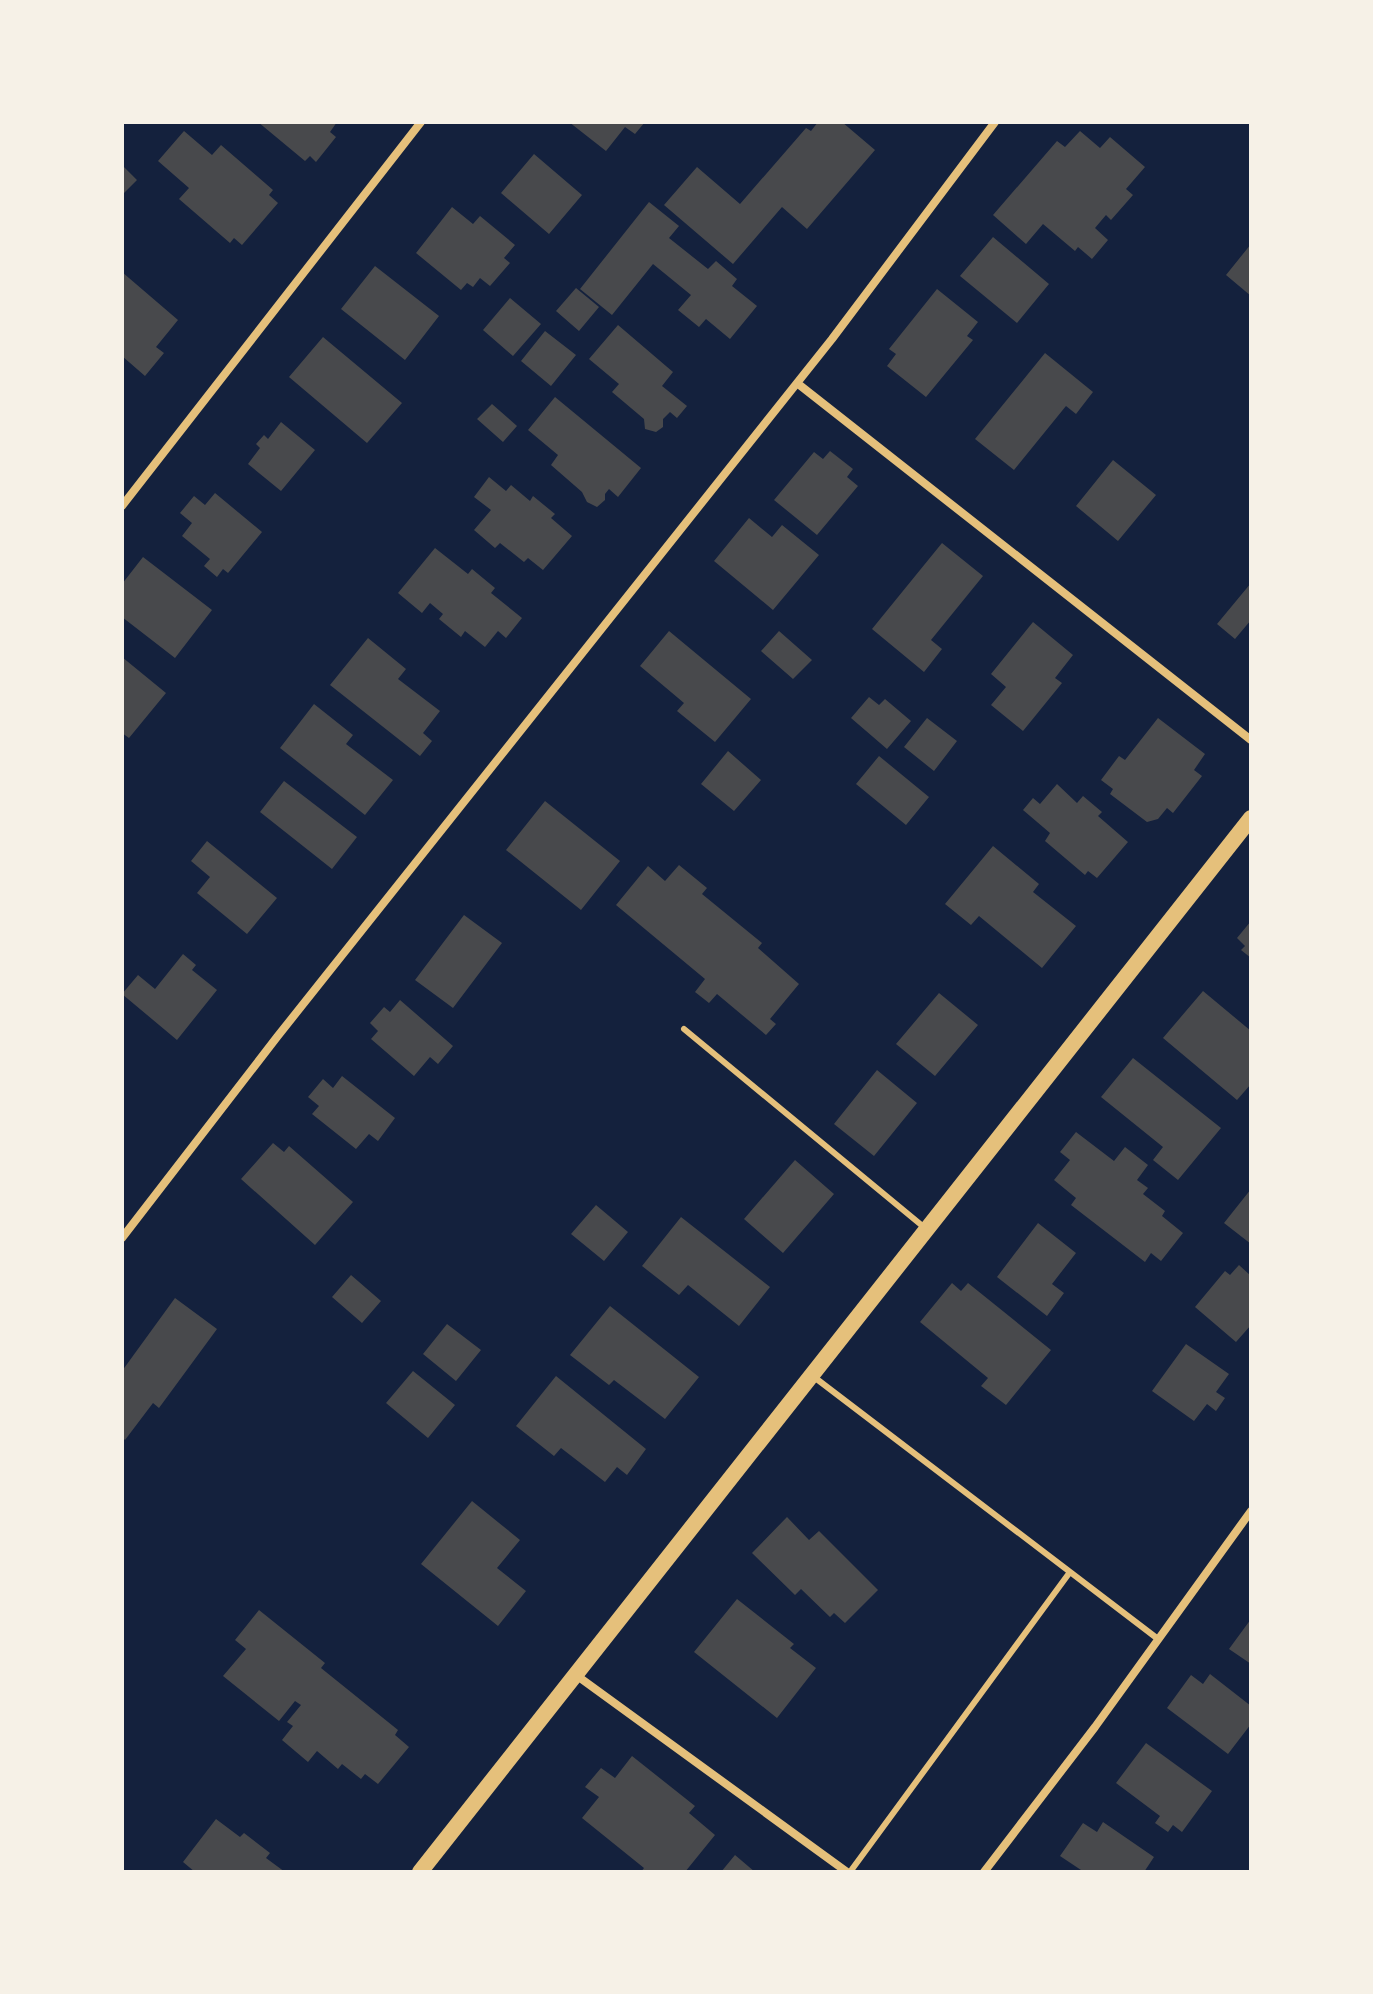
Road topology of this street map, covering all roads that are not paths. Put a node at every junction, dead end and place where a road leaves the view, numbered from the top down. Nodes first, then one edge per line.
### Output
1 (421, 122) edge
2 (995, 122) edge
3 (797, 383) junction
4 (122, 506) edge
5 (1251, 740) edge
6 (1251, 818) edge
7 (684, 1029) dead end
8 (926, 1229) junction
9 (122, 1238) edge
10 (811, 1375) junction
11 (1251, 1511) edge
12 (1070, 1572) junction
13 (1158, 1639) junction
14 (575, 1675) junction
15 (420, 1872) edge
16 (849, 1872) edge
17 (984, 1872) edge

1 - 4 street
2 - 3 street
3 - 5 street
3 - 9 street
6 - 8 main road
7 - 8 lane
8 - 10 main road
10 - 12 lane
10 - 14 main road
11 - 13 street
12 - 13 lane
12 - 16 lane
13 - 17 street
14 - 15 main road
14 - 16 street

